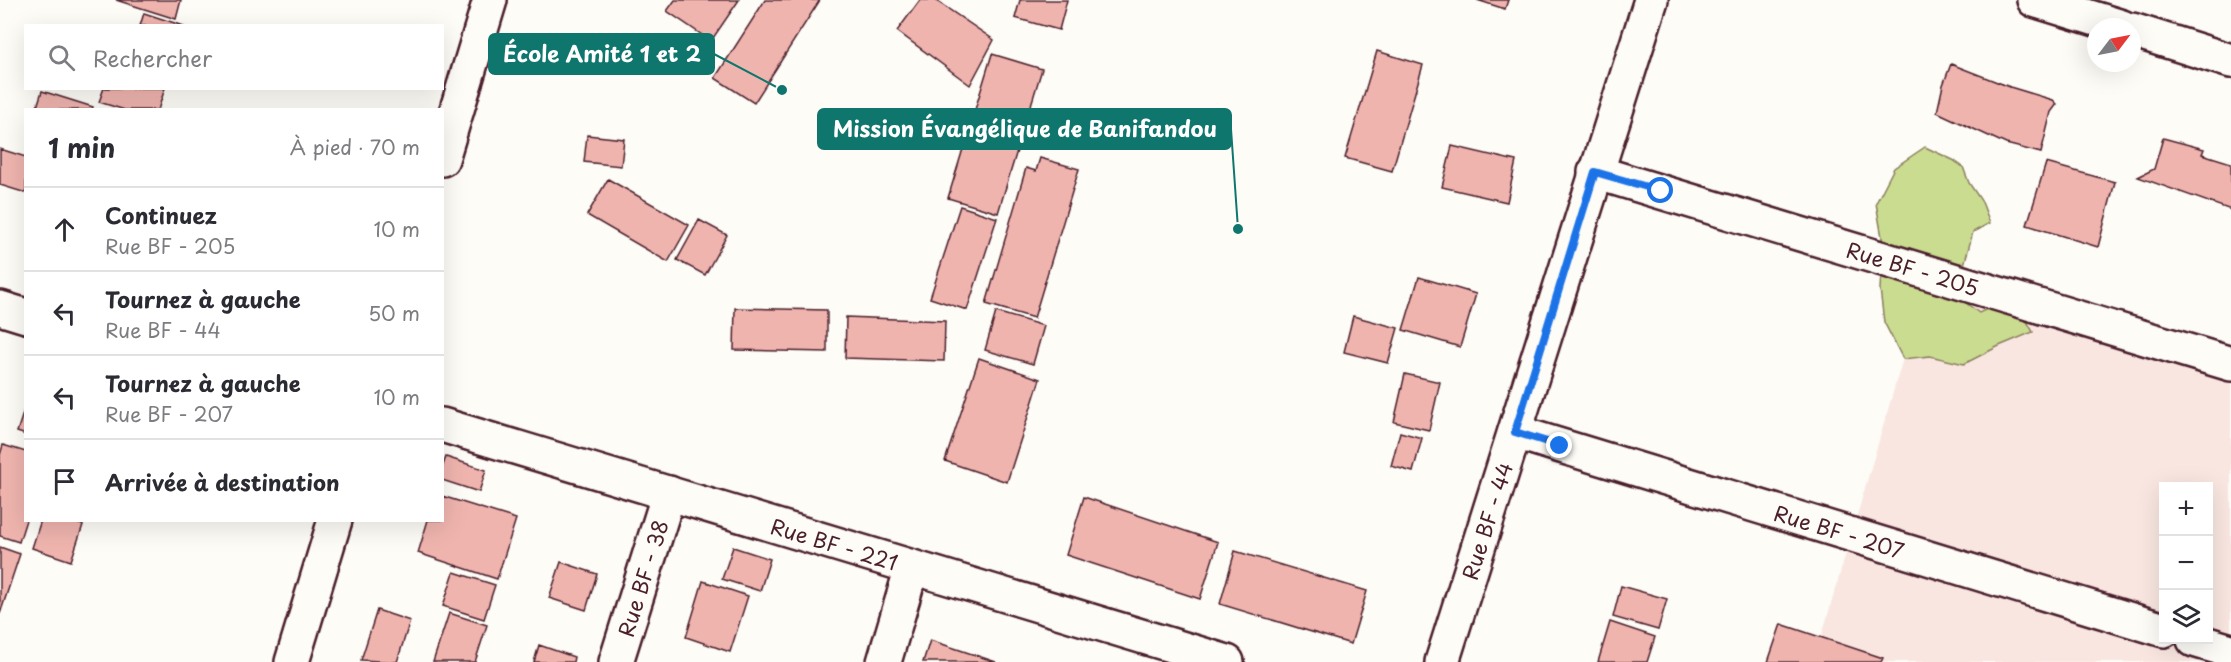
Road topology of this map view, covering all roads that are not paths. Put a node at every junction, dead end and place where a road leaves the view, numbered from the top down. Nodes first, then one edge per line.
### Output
1 (489, 0) edge
2 (1651, 0) edge
3 (2034, 0) edge
4 (2093, 18) edge
5 (2141, 33) edge
6 (2231, 61) edge
7 (444, 152) edge
8 (1595, 172) junction
9 (0, 308) edge
10 (24, 315) edge
11 (2231, 364) edge
12 (444, 426) edge
13 (1515, 432) junction
14 (669, 493) junction
15 (334, 522) edge
16 (912, 567) junction
17 (2159, 629) edge
18 (2209, 644) edge
19 (2231, 651) edge
20 (1160, 652) edge
21 (292, 662) edge
22 (616, 662) edge
23 (884, 662) edge
24 (1227, 662) edge
25 (1442, 662) edge

1 - 7 street
2 - 8 street, Rue BF - 44
3 - 4 street
5 - 6 street
8 - 11 street, Rue BF - 205
8 - 13 street, Rue BF - 44
9 - 10 street
12 - 14 street, Rue BF - 221
13 - 17 street, Rue BF - 207
13 - 25 street, Rue BF - 44
14 - 16 street, Rue BF - 221
14 - 22 street, Rue BF - 38
15 - 21 street
16 - 20 street, Rue BF - 221
16 - 23 street
18 - 19 street
20 - 24 street, Rue BF - 221

